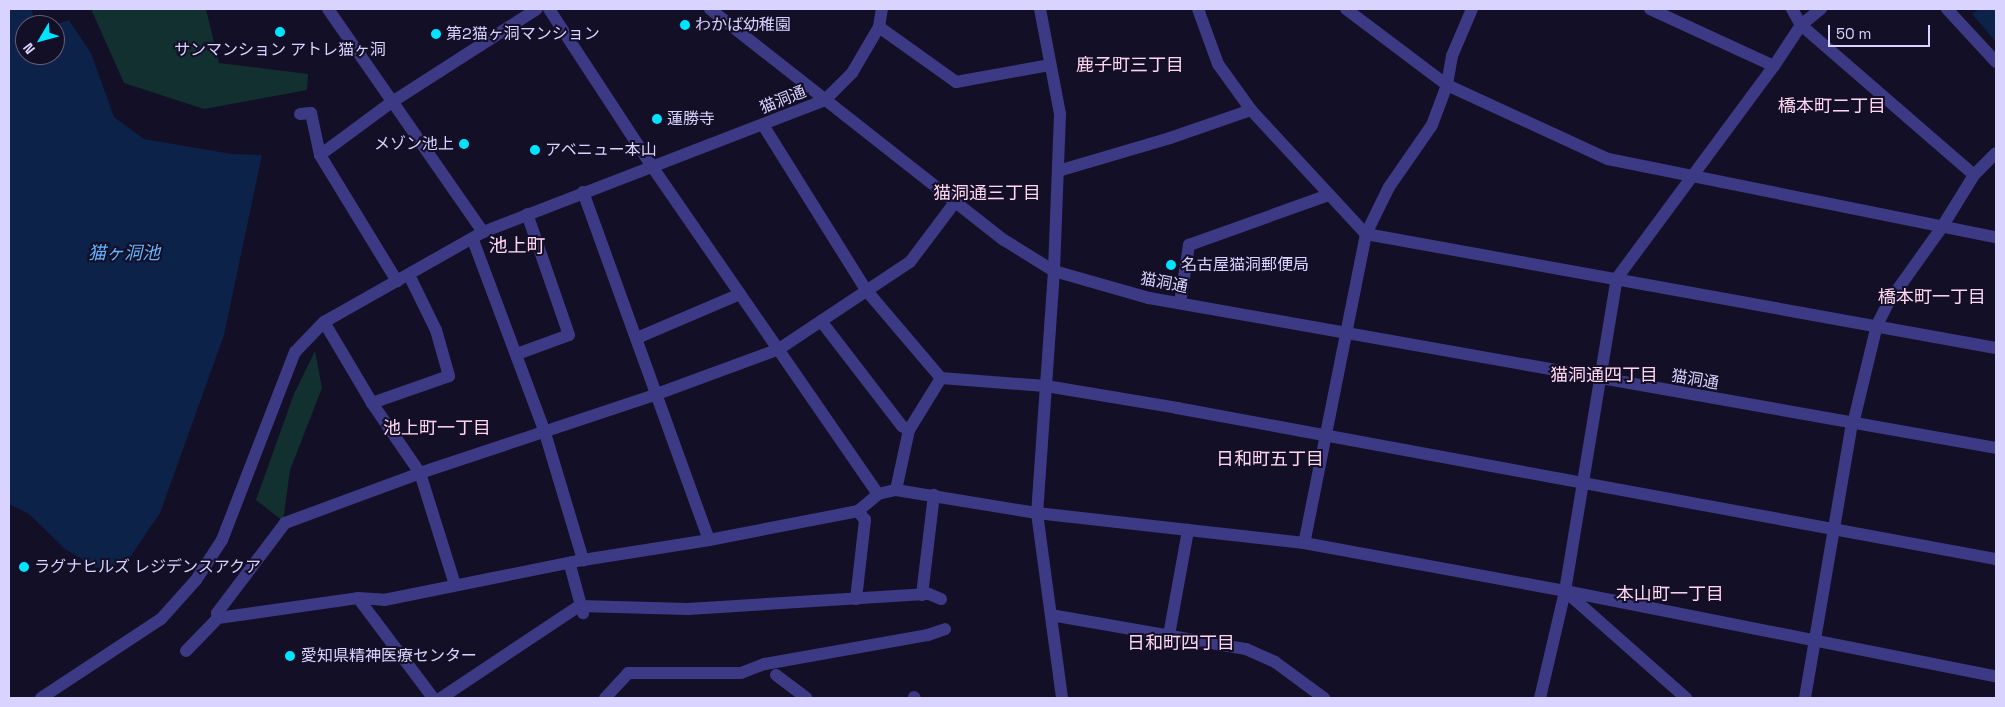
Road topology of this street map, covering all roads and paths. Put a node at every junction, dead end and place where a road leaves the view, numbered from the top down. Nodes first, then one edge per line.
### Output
1 (328, 9) edge
2 (537, 9) edge
3 (549, 9) edge
4 (710, 9) edge
5 (882, 9) edge
6 (1040, 9) edge
7 (1198, 9) edge
8 (1346, 9) edge
9 (1472, 9) edge
10 (1650, 9) edge
11 (1792, 9) edge
12 (1821, 9) edge
13 (1947, 9) edge
14 (1801, 25) junction
15 (879, 27) junction
16 (1996, 62) edge
17 (1050, 65) junction
18 (1774, 66) junction
19 (1447, 85) junction
20 (825, 100) junction
21 (392, 102) junction
22 (1251, 110) junction
23 (300, 114) dead end
24 (764, 125) junction
25 (1996, 153) edge
26 (320, 154) junction
27 (651, 166) junction
28 (1058, 171) junction
29 (1974, 174) junction
30 (1693, 175) junction
31 (583, 192) junction
32 (1329, 195) junction
33 (955, 202) junction
34 (527, 214) junction
35 (1942, 227) junction
36 (483, 232) junction
37 (1366, 234) junction
38 (1996, 237) edge
39 (473, 240) junction
40 (1054, 271) junction
41 (409, 275) junction
42 (1617, 278) junction
43 (398, 281) junction
44 (866, 290) junction
45 (740, 294) junction
46 (1180, 303) junction
47 (821, 321) junction
48 (324, 322) junction
49 (1877, 325) junction
50 (1345, 333) junction
51 (637, 338) junction
52 (1996, 348) edge
53 (779, 349) junction
54 (517, 354) junction
55 (942, 378) junction
56 (1601, 379) junction
57 (1046, 386) junction
58 (657, 394) junction
59 (372, 403) junction
60 (1852, 424) junction
61 (909, 430) junction
62 (545, 433) junction
63 (1326, 437) junction
64 (1996, 448) edge
65 (420, 473) junction
66 (1584, 483) junction
67 (896, 490) junction
68 (878, 494) junction
69 (934, 495) junction
70 (858, 511) junction
71 (1037, 513) junction
72 (1188, 530) junction
73 (1835, 531) junction
74 (709, 540) junction
75 (1304, 543) junction
76 (1996, 559) edge
77 (583, 560) junction
78 (570, 565) junction
79 (455, 585) junction
80 (1565, 591) junction
81 (922, 595) junction
82 (358, 598) junction
83 (856, 599) junction
84 (941, 600) dead end
85 (581, 610) junction
86 (1050, 615) junction
87 (218, 618) junction
88 (945, 629) dead end
89 (1169, 635) junction
90 (1815, 639) junction
91 (186, 651) dead end
92 (776, 675) dead end
93 (1996, 676) edge
94 (41, 698) edge
95 (434, 698) edge
96 (441, 698) edge
97 (605, 698) edge
98 (806, 698) edge
99 (1062, 698) edge
100 (1324, 698) edge
101 (1540, 698) edge
102 (1686, 698) edge
103 (1805, 698) edge

1 - 21 street
2 - 21 street
3 - 27 street
4 - 20 street
5 - 15 street
6 - 17 street
7 - 22 street
8 - 19 street
9 - 19 street
10 - 18 street
11 - 14 street
12 - 14 street
13 - 16 street
14 - 18 street
14 - 29 street
15 - 17 street
15 - 20 street
17 - 28 street
18 - 30 street
19 - 30 street
19 - 37 street
20 - 24 street, 猫洞通
20 - 33 street, 猫洞通
21 - 26 street
21 - 36 street
22 - 28 street
22 - 32 street
23 - 26 street
24 - 27 street, 猫洞通
24 - 44 street
25 - 29 street
26 - 43 street
27 - 31 street, 猫洞通
27 - 45 street
28 - 40 street
29 - 35 street
30 - 35 street
30 - 42 street
31 - 34 street, 猫洞通
31 - 51 street
32 - 37 street
32 - 46 street
33 - 40 street, 猫洞通
33 - 44 street
34 - 36 street, 猫洞通
34 - 54 street
35 - 38 street
35 - 49 street
36 - 39 street, 猫洞通
37 - 42 street
37 - 50 street
39 - 41 street, 猫洞通
39 - 54 street
40 - 46 street, 猫洞通
40 - 57 street
41 - 43 street, 猫洞通
41 - 59 street
42 - 49 street
42 - 56 street
43 - 48 street, 猫洞通
44 - 47 street
44 - 55 street
45 - 51 street
45 - 53 street
46 - 50 street, 猫洞通
47 - 53 street
47 - 61 street
48 - 59 street
48 - 94 street, 猫洞通
49 - 52 street
49 - 60 street
50 - 56 street, 猫洞通
50 - 63 street
51 - 58 street
53 - 58 street
53 - 68 street
54 - 62 street
55 - 57 street
55 - 61 street
56 - 60 street, 猫洞通
56 - 66 street
57 - 63 street
57 - 71 street
58 - 62 street
58 - 74 street
59 - 65 street
60 - 64 street, 猫洞通
60 - 73 street
61 - 67 street
62 - 65 street
62 - 77 street
63 - 66 street
63 - 75 street
65 - 79 street
65 - 87 street
66 - 73 street
66 - 80 street
67 - 68 street
67 - 69 street
68 - 70 street
69 - 71 street
69 - 81 street
70 - 74 street
70 - 83 street
71 - 72 street
71 - 86 street
72 - 75 street
72 - 89 street
73 - 76 street
73 - 90 street
74 - 77 street
75 - 80 street
77 - 78 street
78 - 79 street
78 - 85 street
79 - 82 street
80 - 90 street
80 - 101 street
80 - 102 street
81 - 83 street
81 - 84 street
82 - 87 street
82 - 95 street
83 - 85 street
85 - 96 street
86 - 89 street
86 - 99 street
87 - 91 street
88 - 97 street
89 - 100 street
90 - 93 street
90 - 103 street
92 - 98 street

